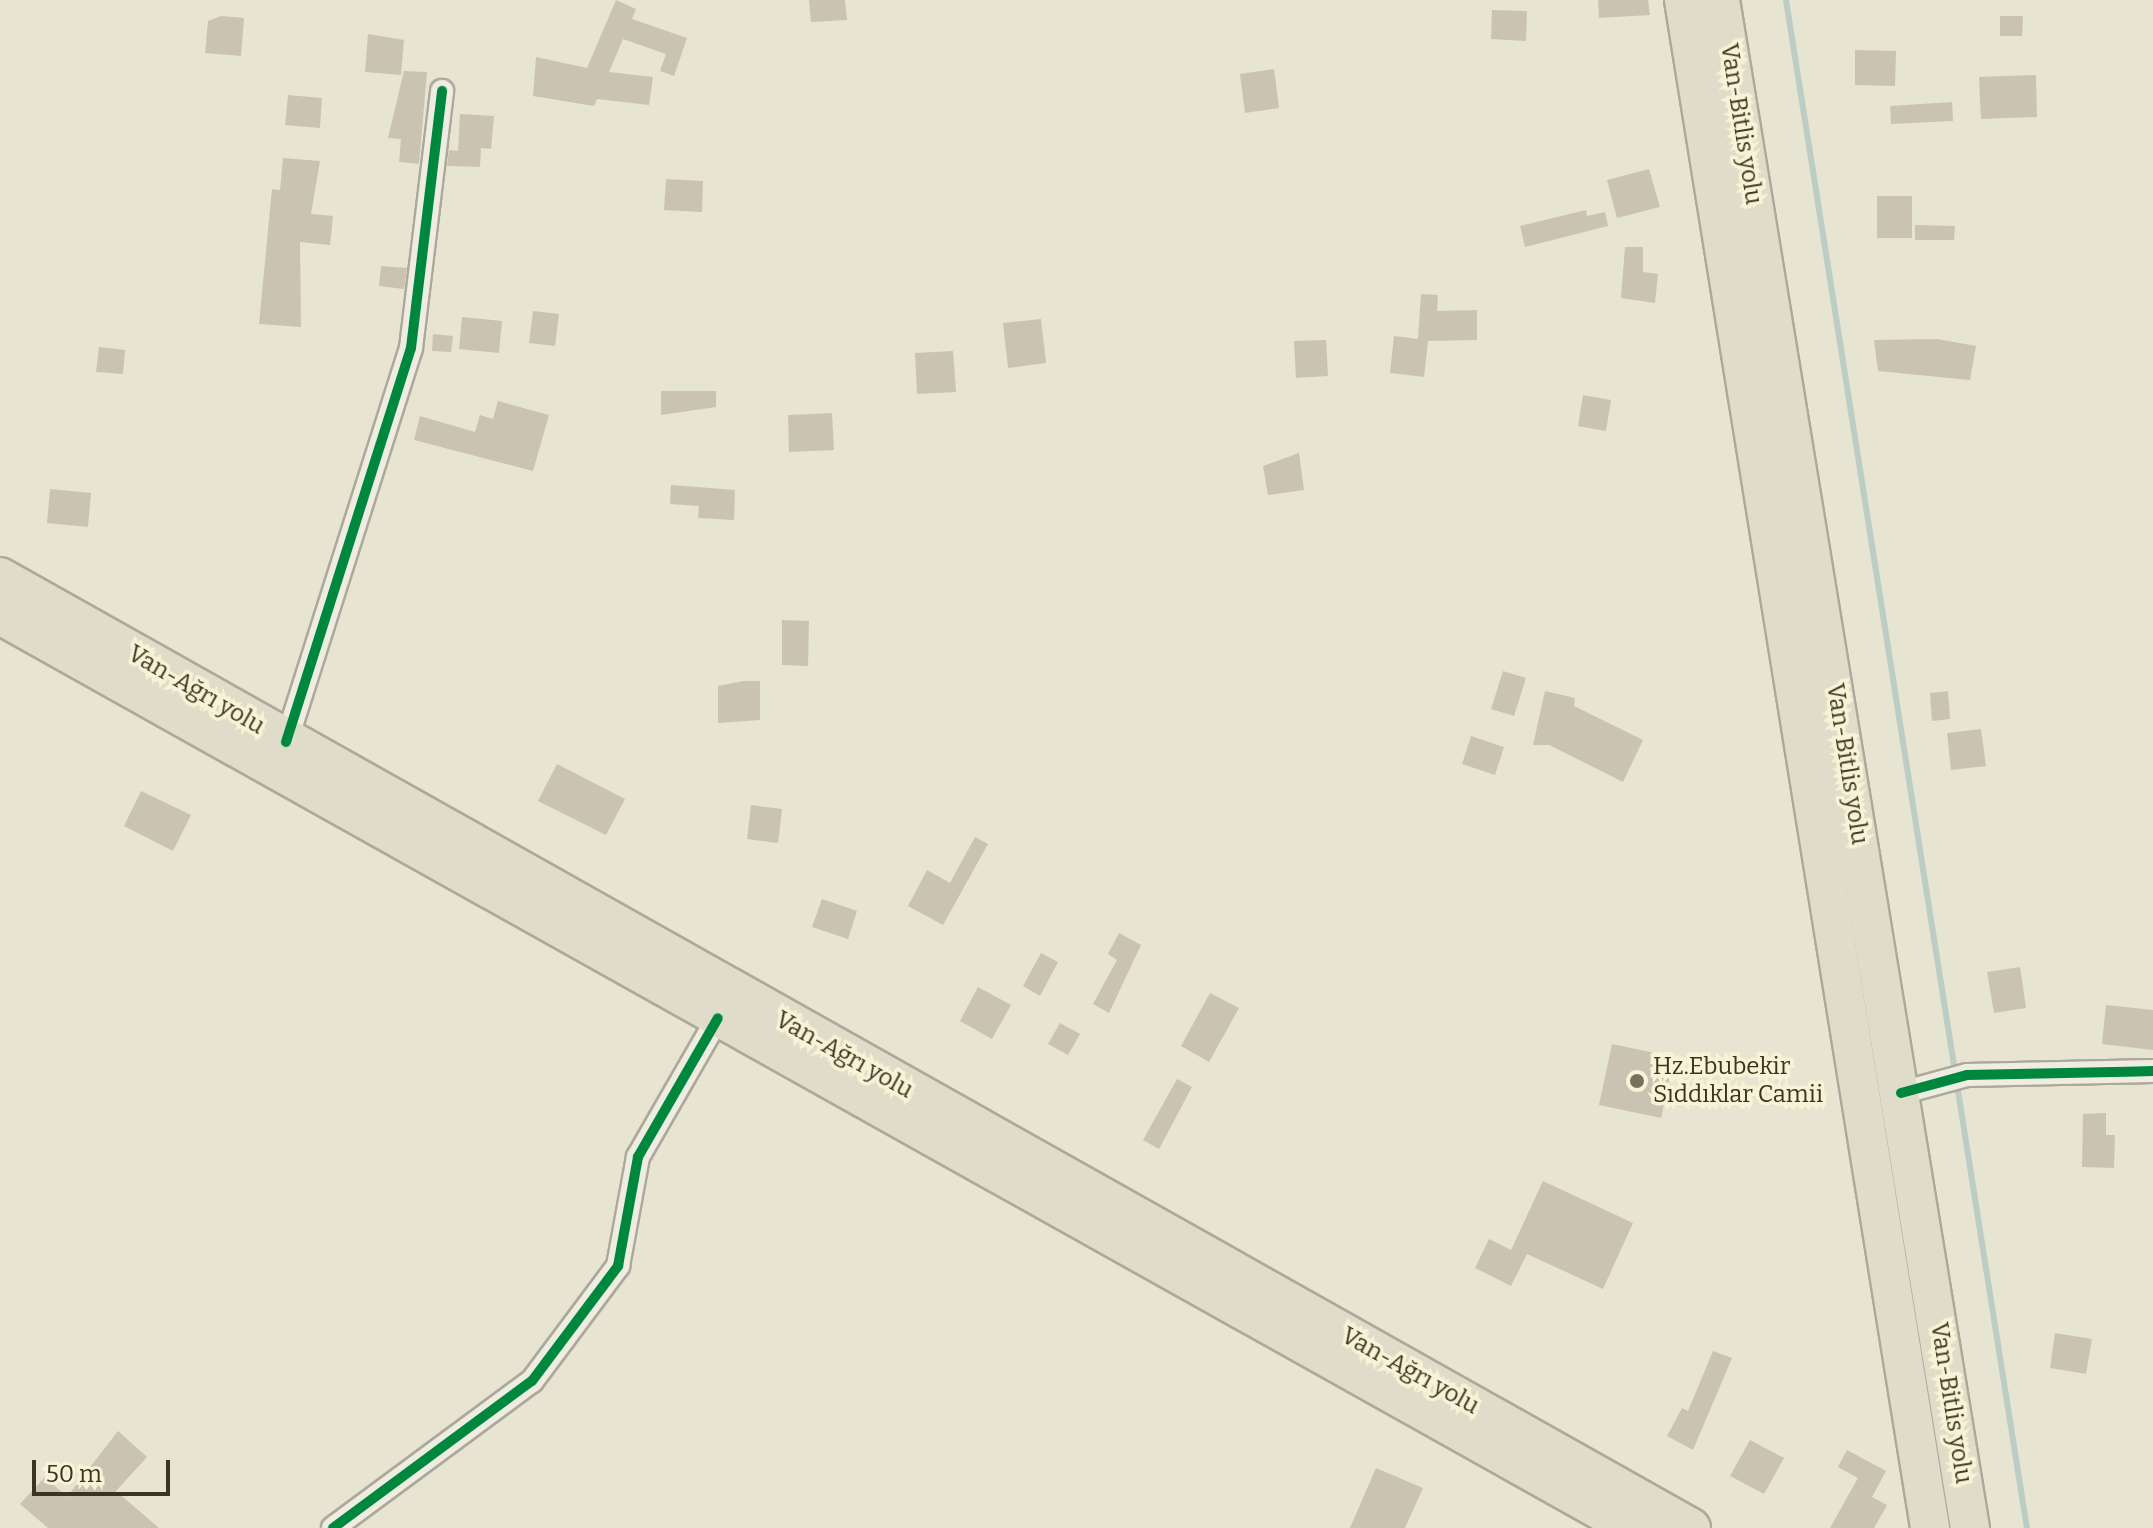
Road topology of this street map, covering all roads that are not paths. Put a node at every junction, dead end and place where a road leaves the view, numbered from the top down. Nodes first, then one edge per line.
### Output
1 (1684, 0) edge
2 (1720, 0) edge
3 (442, 91) dead end
4 (0, 577) edge
5 (0, 615) edge
6 (286, 742) junction
7 (718, 1018) junction
8 (2153, 1071) edge
9 (1901, 1093) junction
10 (333, 1528) edge
11 (1632, 1528) edge
12 (1691, 1528) edge
13 (1930, 1528) edge
14 (1970, 1528) edge

1 - 13 highway, Van-Bitlis yolu
2 - 9 highway, Van-Bitlis yolu
3 - 6 street
4 - 6 highway, Van-Ağrı yolu
5 - 7 highway, Van-Ağrı yolu
6 - 12 highway, Van-Ağrı yolu
7 - 10 street
7 - 11 highway, Van-Ağrı yolu
8 - 9 street
9 - 14 highway, Van-Bitlis yolu

